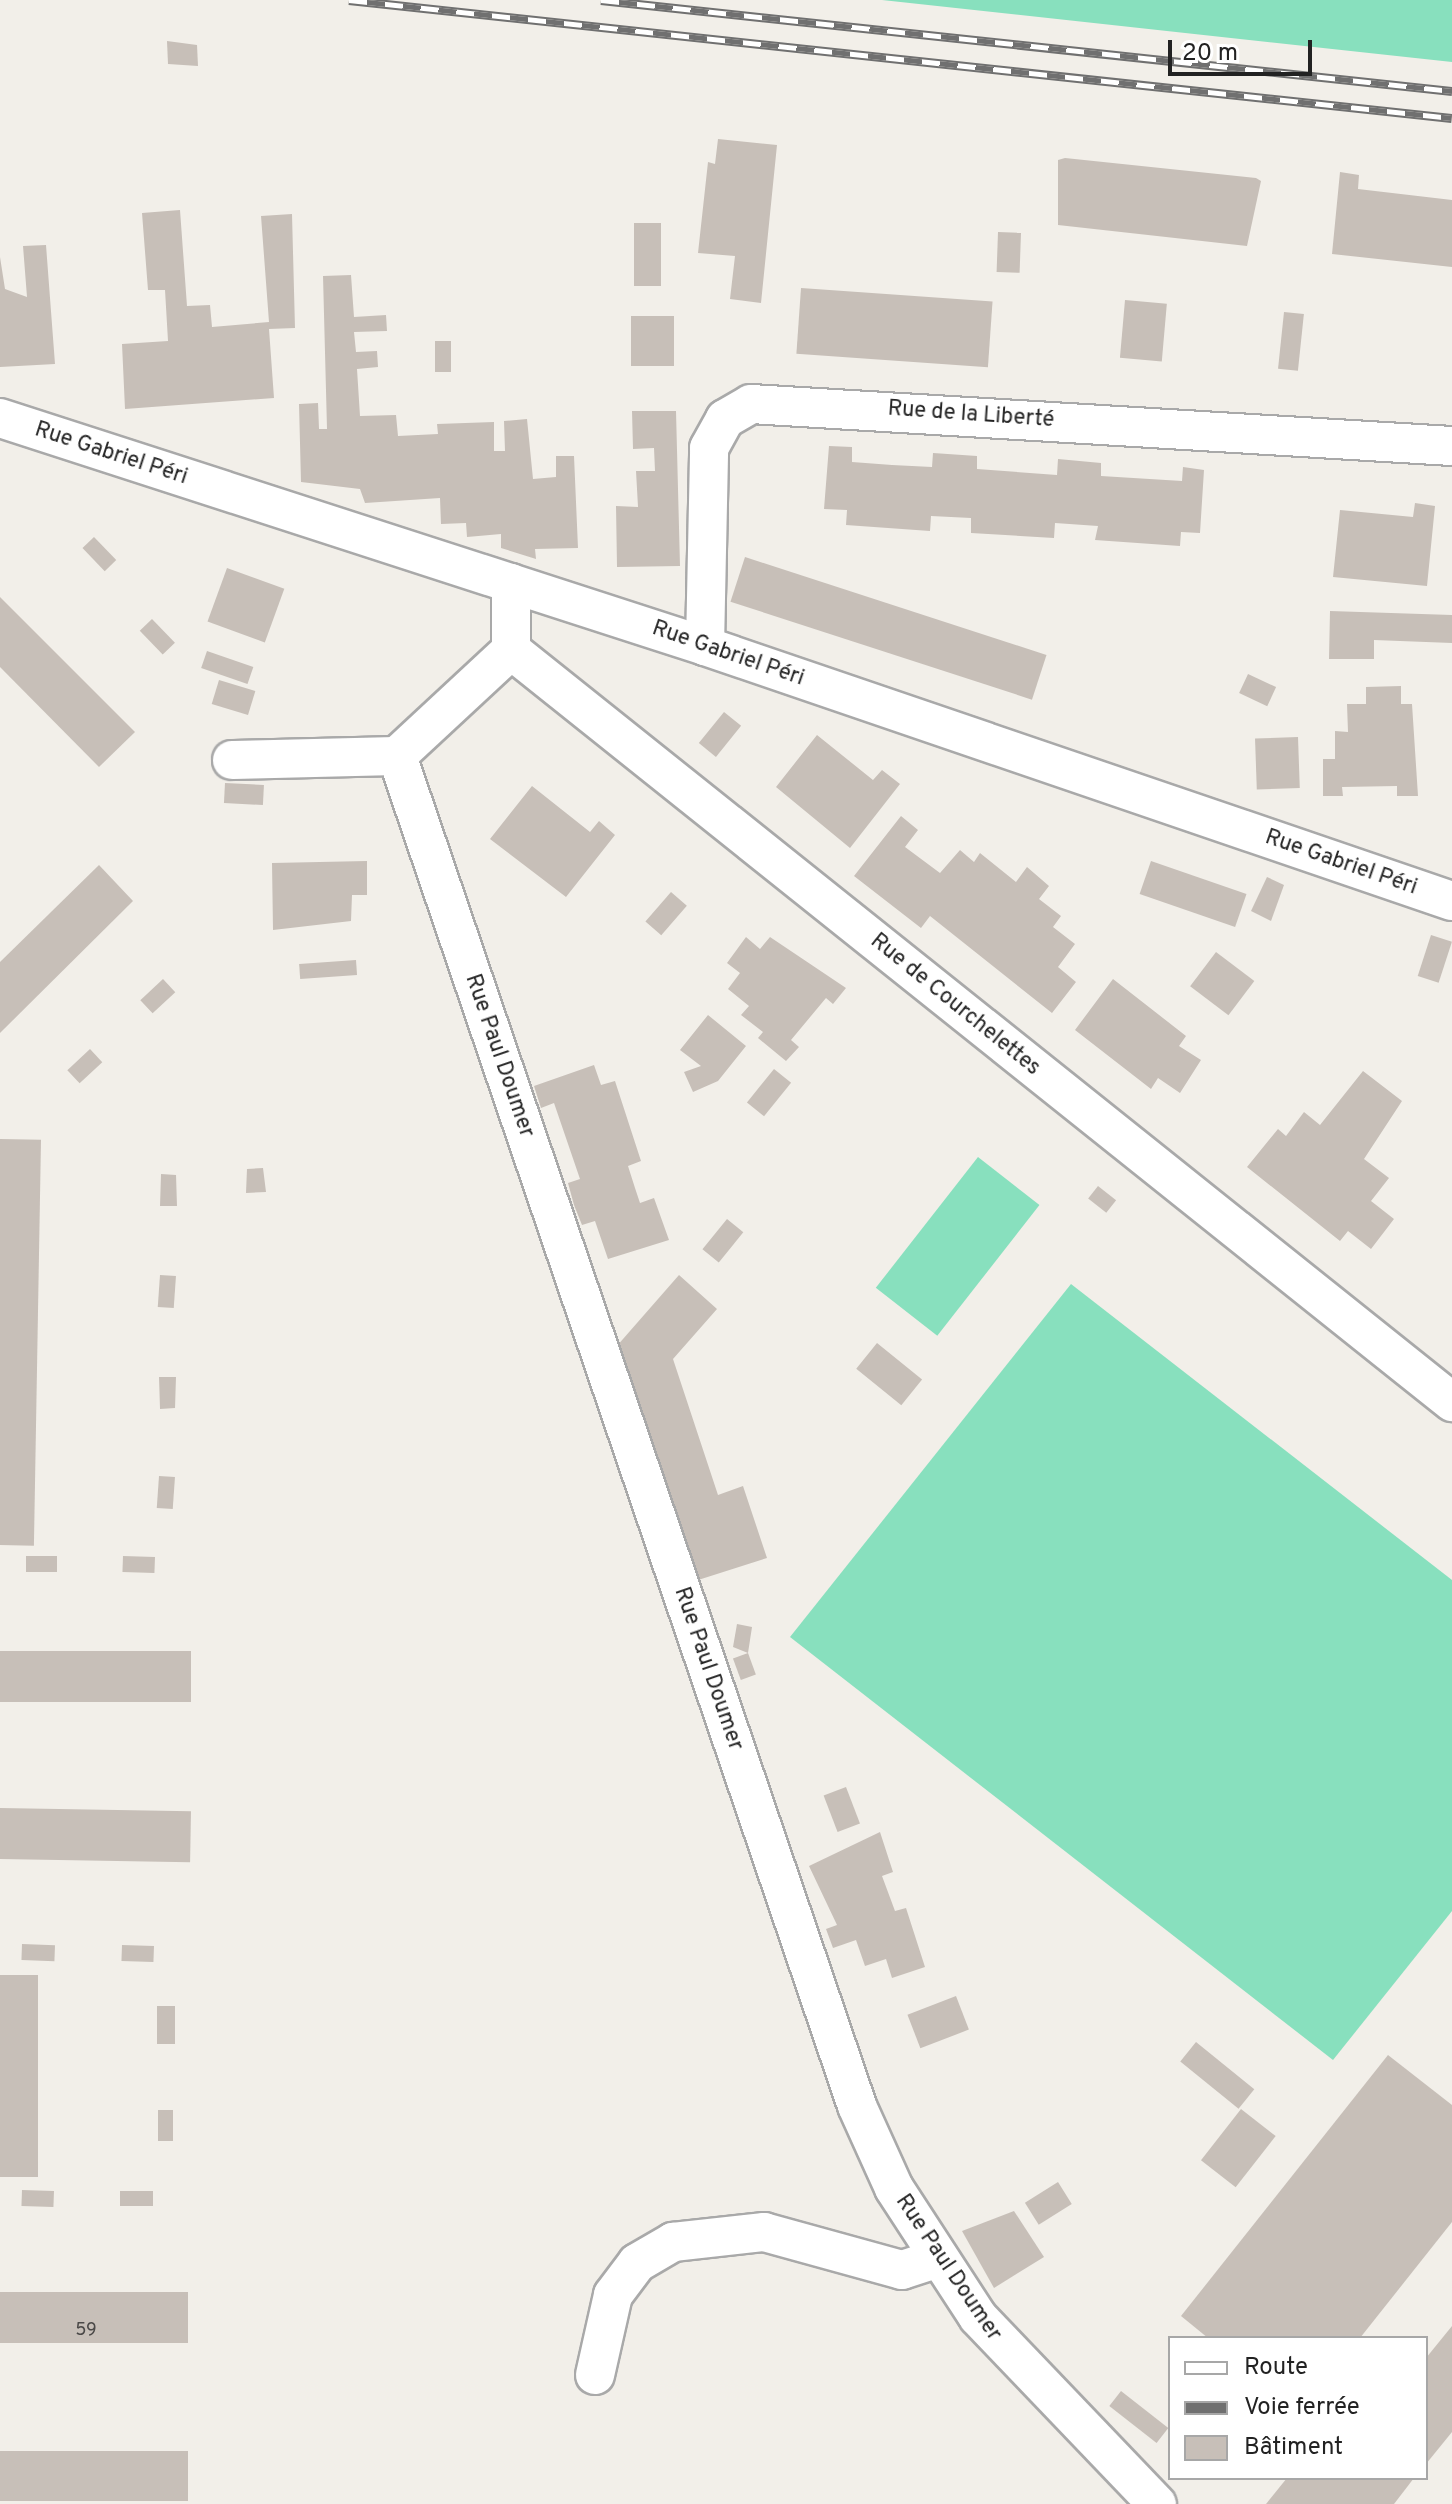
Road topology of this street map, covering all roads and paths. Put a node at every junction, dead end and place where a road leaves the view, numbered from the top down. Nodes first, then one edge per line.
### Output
1 (0, 418) edge
2 (1452, 446) edge
3 (511, 583) junction
4 (705, 646) junction
5 (511, 650) junction
6 (397, 756) junction
7 (232, 760) dead end
8 (1452, 901) edge
9 (1452, 1402) edge
10 (938, 2258) junction
11 (595, 2375) dead end
12 (1157, 2504) edge

1 - 3 street, Rue Gabriel Péri
2 - 4 street, Rue de la Liberté
3 - 4 street, Rue Gabriel Péri
3 - 5 street
4 - 8 street, Rue Gabriel Péri
5 - 6 street
5 - 9 street, Rue de Courchelettes
6 - 7 street
6 - 10 street, Rue Paul Doumer
10 - 11 street
10 - 12 street, Rue Paul Doumer

